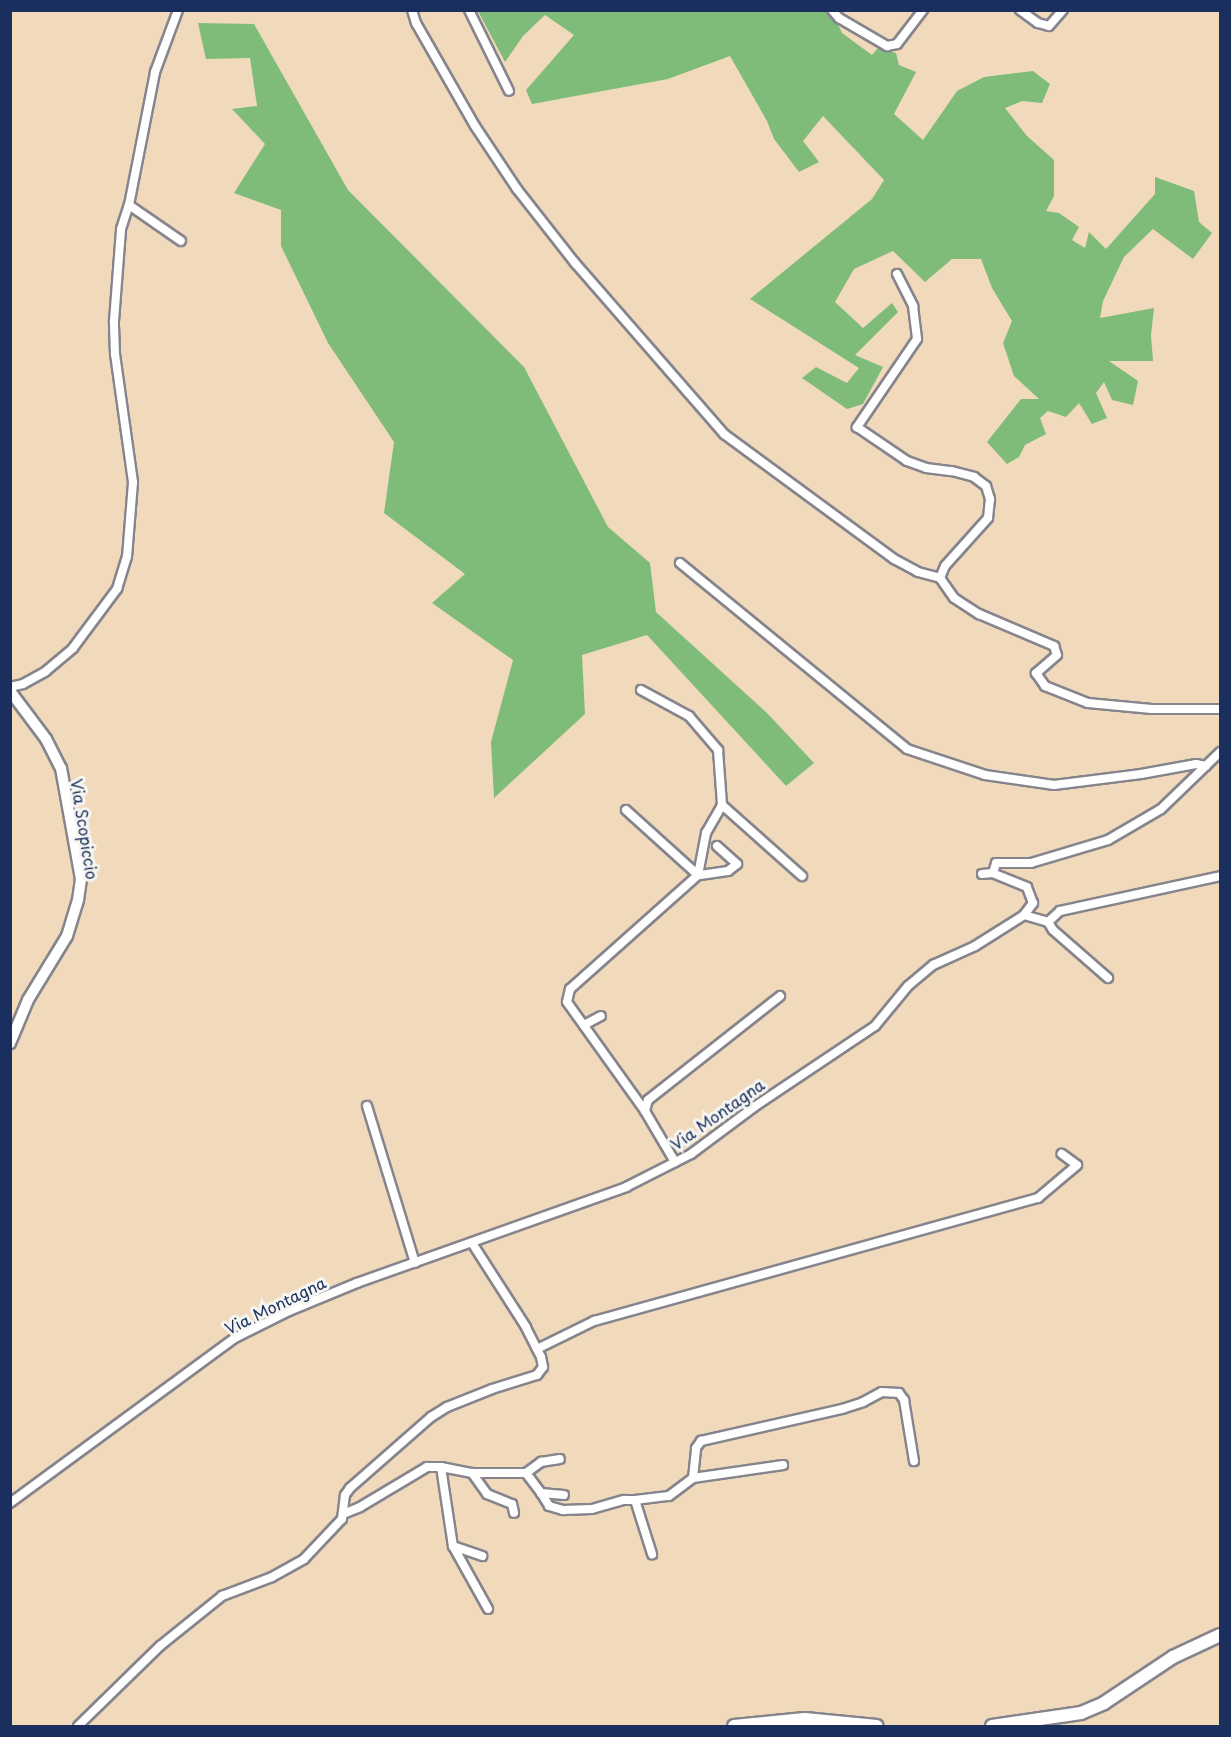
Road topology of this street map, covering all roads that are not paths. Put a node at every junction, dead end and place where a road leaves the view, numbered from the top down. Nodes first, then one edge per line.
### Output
1 (178, 10) edge
2 (412, 10) edge
3 (469, 10) edge
4 (832, 10) edge
5 (923, 10) edge
6 (1020, 10) edge
7 (1063, 10) edge
8 (509, 91) dead end
9 (129, 205) junction
10 (182, 241) dead end
11 (897, 274) dead end
12 (680, 563) dead end
13 (940, 578) junction
14 (10, 689) edge
15 (641, 690) dead end
16 (1221, 709) edge
17 (1221, 752) edge
18 (1206, 766) junction
19 (722, 805) junction
20 (626, 810) dead end
21 (717, 846) dead end
22 (993, 873) junction
23 (982, 874) dead end
24 (698, 875) junction
25 (802, 876) dead end
26 (1221, 876) edge
27 (1024, 915) junction
28 (1048, 922) junction
29 (1108, 978) dead end
30 (780, 996) dead end
31 (601, 1016) dead end
32 (584, 1024) junction
33 (10, 1043) edge
34 (367, 1106) dead end
35 (645, 1111) junction
36 (1062, 1154) dead end
37 (675, 1162) junction
38 (472, 1243) junction
39 (415, 1263) junction
40 (537, 1349) junction
41 (560, 1460) dead end
42 (914, 1461) dead end
43 (783, 1465) dead end
44 (441, 1467) junction
45 (472, 1473) junction
46 (526, 1473) junction
47 (693, 1478) junction
48 (541, 1493) junction
49 (564, 1495) dead end
50 (635, 1500) junction
51 (10, 1503) edge
52 (514, 1513) dead end
53 (343, 1514) junction
54 (453, 1546) junction
55 (652, 1554) dead end
56 (482, 1556) dead end
57 (488, 1609) dead end
58 (1221, 1635) edge
59 (78, 1726) edge
60 (734, 1726) edge
61 (877, 1726) edge
62 (992, 1726) edge

1 - 9 street
2 - 13 street
3 - 8 street
4 - 5 street
6 - 7 street
9 - 10 street
9 - 14 street
11 - 13 street
12 - 18 street
13 - 16 street
14 - 33 street, Via Scopiccio
15 - 19 street
17 - 18 street
18 - 22 street
19 - 24 street
19 - 25 street
20 - 24 street
21 - 24 street
22 - 23 street
22 - 27 street
24 - 32 street
26 - 28 street
27 - 28 street
27 - 37 street, Via Montagna
28 - 29 street
30 - 35 street
31 - 32 street
32 - 35 street
34 - 39 street
35 - 37 street
36 - 40 street
37 - 38 street, Via Montagna
38 - 39 street, Via Montagna
38 - 40 street
39 - 51 street, Via Montagna
40 - 53 street
41 - 46 street
42 - 47 street
43 - 47 street
44 - 45 street
44 - 53 street
44 - 54 street
45 - 46 street
45 - 52 street
46 - 48 street
47 - 50 street
48 - 49 street
48 - 50 street
50 - 55 street
53 - 59 street
54 - 56 street
54 - 57 street
58 - 62 main road
60 - 61 main road

